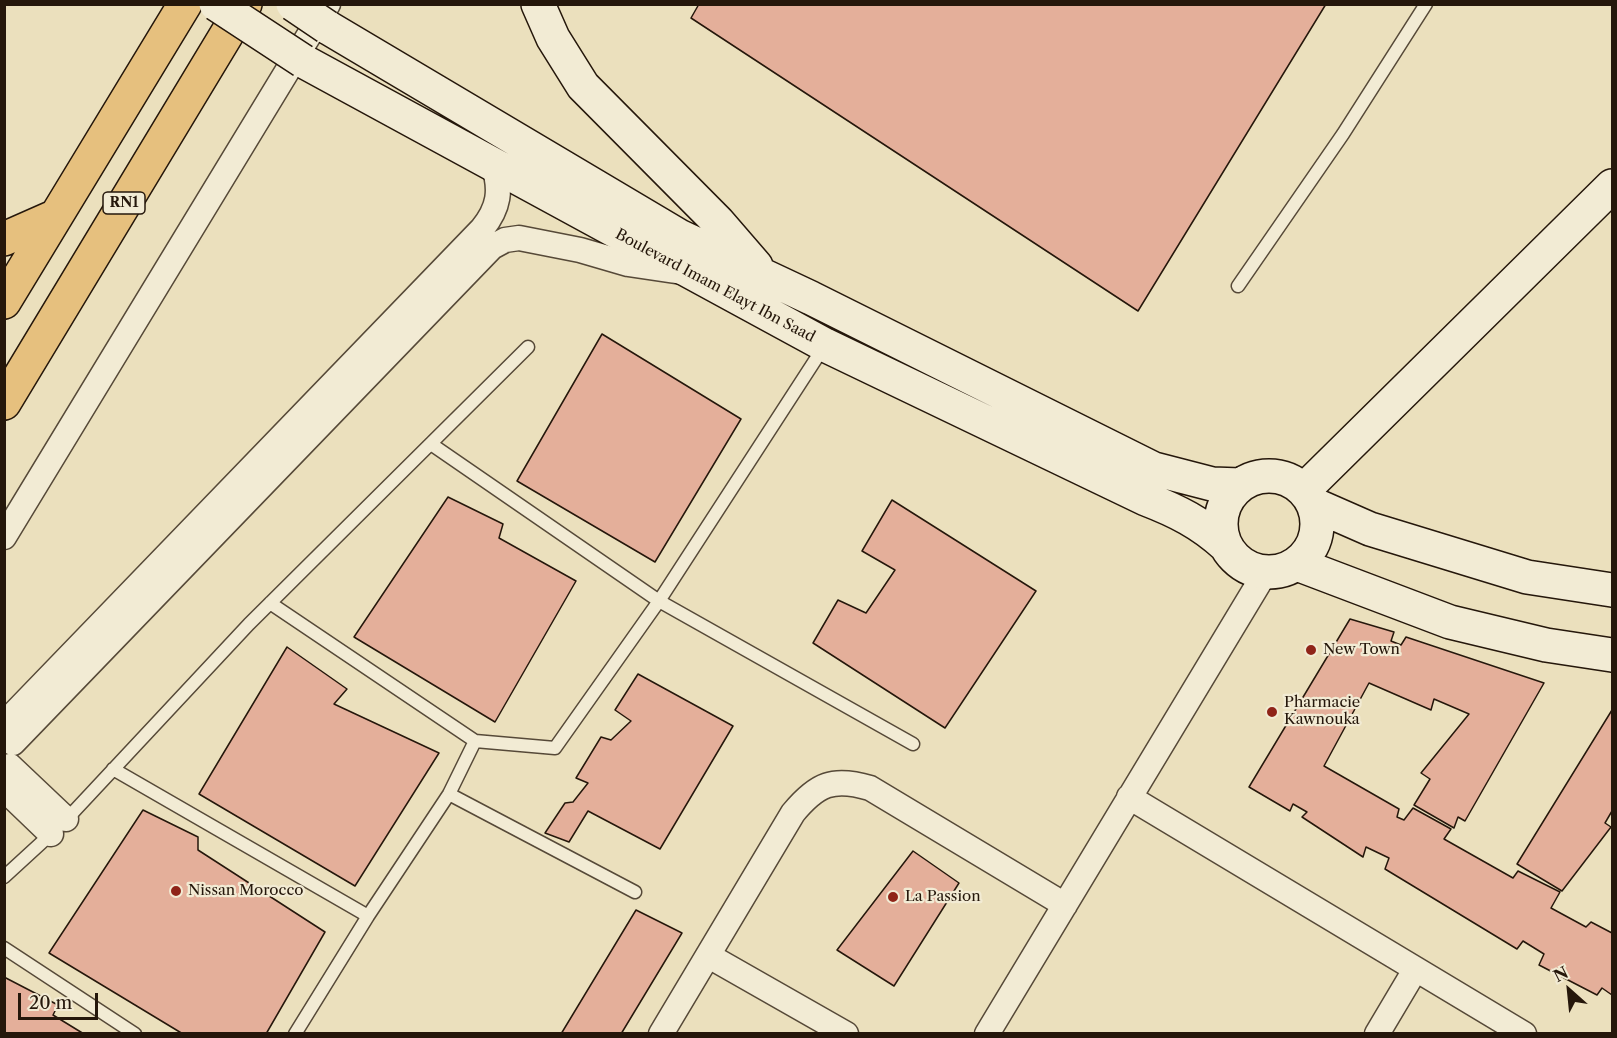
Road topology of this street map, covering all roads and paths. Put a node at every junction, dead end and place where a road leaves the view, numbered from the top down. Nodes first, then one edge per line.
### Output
1 (185, 4) edge
2 (216, 4) edge
3 (245, 4) edge
4 (293, 4) edge
5 (538, 4) edge
6 (1426, 4) edge
7 (328, 16) edge
8 (493, 164) junction
9 (1612, 186) edge
10 (56, 216) junction
11 (4, 239) edge
12 (686, 272) junction
13 (765, 276) junction
14 (1238, 286) dead end
15 (4, 302) edge
16 (825, 345) junction
17 (528, 347) dead end
18 (4, 403) edge
19 (430, 444) junction
20 (1241, 485) junction
21 (1309, 497) junction
22 (4, 537) edge
23 (1225, 545) junction
24 (1297, 564) junction
25 (1265, 573) junction
26 (1612, 590) edge
27 (659, 601) junction
28 (270, 603) junction
29 (1612, 655) edge
30 (475, 741) junction
31 (913, 744) dead end
32 (7, 747) edge
33 (113, 769) junction
34 (4, 789) edge
35 (449, 794) junction
36 (1129, 797) junction
37 (59, 827) junction
38 (4, 876) edge
39 (635, 892) dead end
40 (1065, 904) junction
41 (368, 916) junction
42 (4, 948) edge
43 (709, 956) junction
44 (1415, 970) junction
45 (135, 1034) edge
46 (295, 1034) edge
47 (661, 1034) edge
48 (846, 1034) edge
49 (987, 1034) edge
50 (1377, 1034) edge
51 (1524, 1034) edge

1 - 10 highway
2 - 8 street, Boulevard Imam Elayt Ibn Saad, bridge
3 - 18 highway, RN1
4 - 7 street, Boulevard Imam Elayt Ibn Saad, bridge
5 - 13 street
6 - 14 lane
7 - 13 street, Boulevard Imam Elayt Ibn Saad
7 - 22 street
8 - 12 street, Boulevard Imam Elayt Ibn Saad
8 - 32 street
9 - 21 street
10 - 11 highway
10 - 15 highway
12 - 16 street, Boulevard Imam Elayt Ibn Saad
12 - 32 street
13 - 20 street, Boulevard Imam Elayt Ibn Saad
16 - 23 street, Boulevard Imam Elayt Ibn Saad
16 - 27 lane
17 - 19 lane
19 - 27 lane
19 - 28 lane
20 - 21 street
20 - 23 street
21 - 24 street
21 - 26 street
23 - 25 street
24 - 25 street
24 - 29 street
25 - 36 street
27 - 30 lane
27 - 31 lane
28 - 30 lane
28 - 33 lane
30 - 35 lane
32 - 37 street
33 - 37 lane
33 - 41 lane
34 - 37 street
35 - 39 lane
35 - 41 lane
36 - 40 street
36 - 44 street
37 - 38 lane
40 - 43 street
40 - 49 street
41 - 46 lane
42 - 45 lane
43 - 47 street
43 - 48 street
44 - 50 street
44 - 51 street

